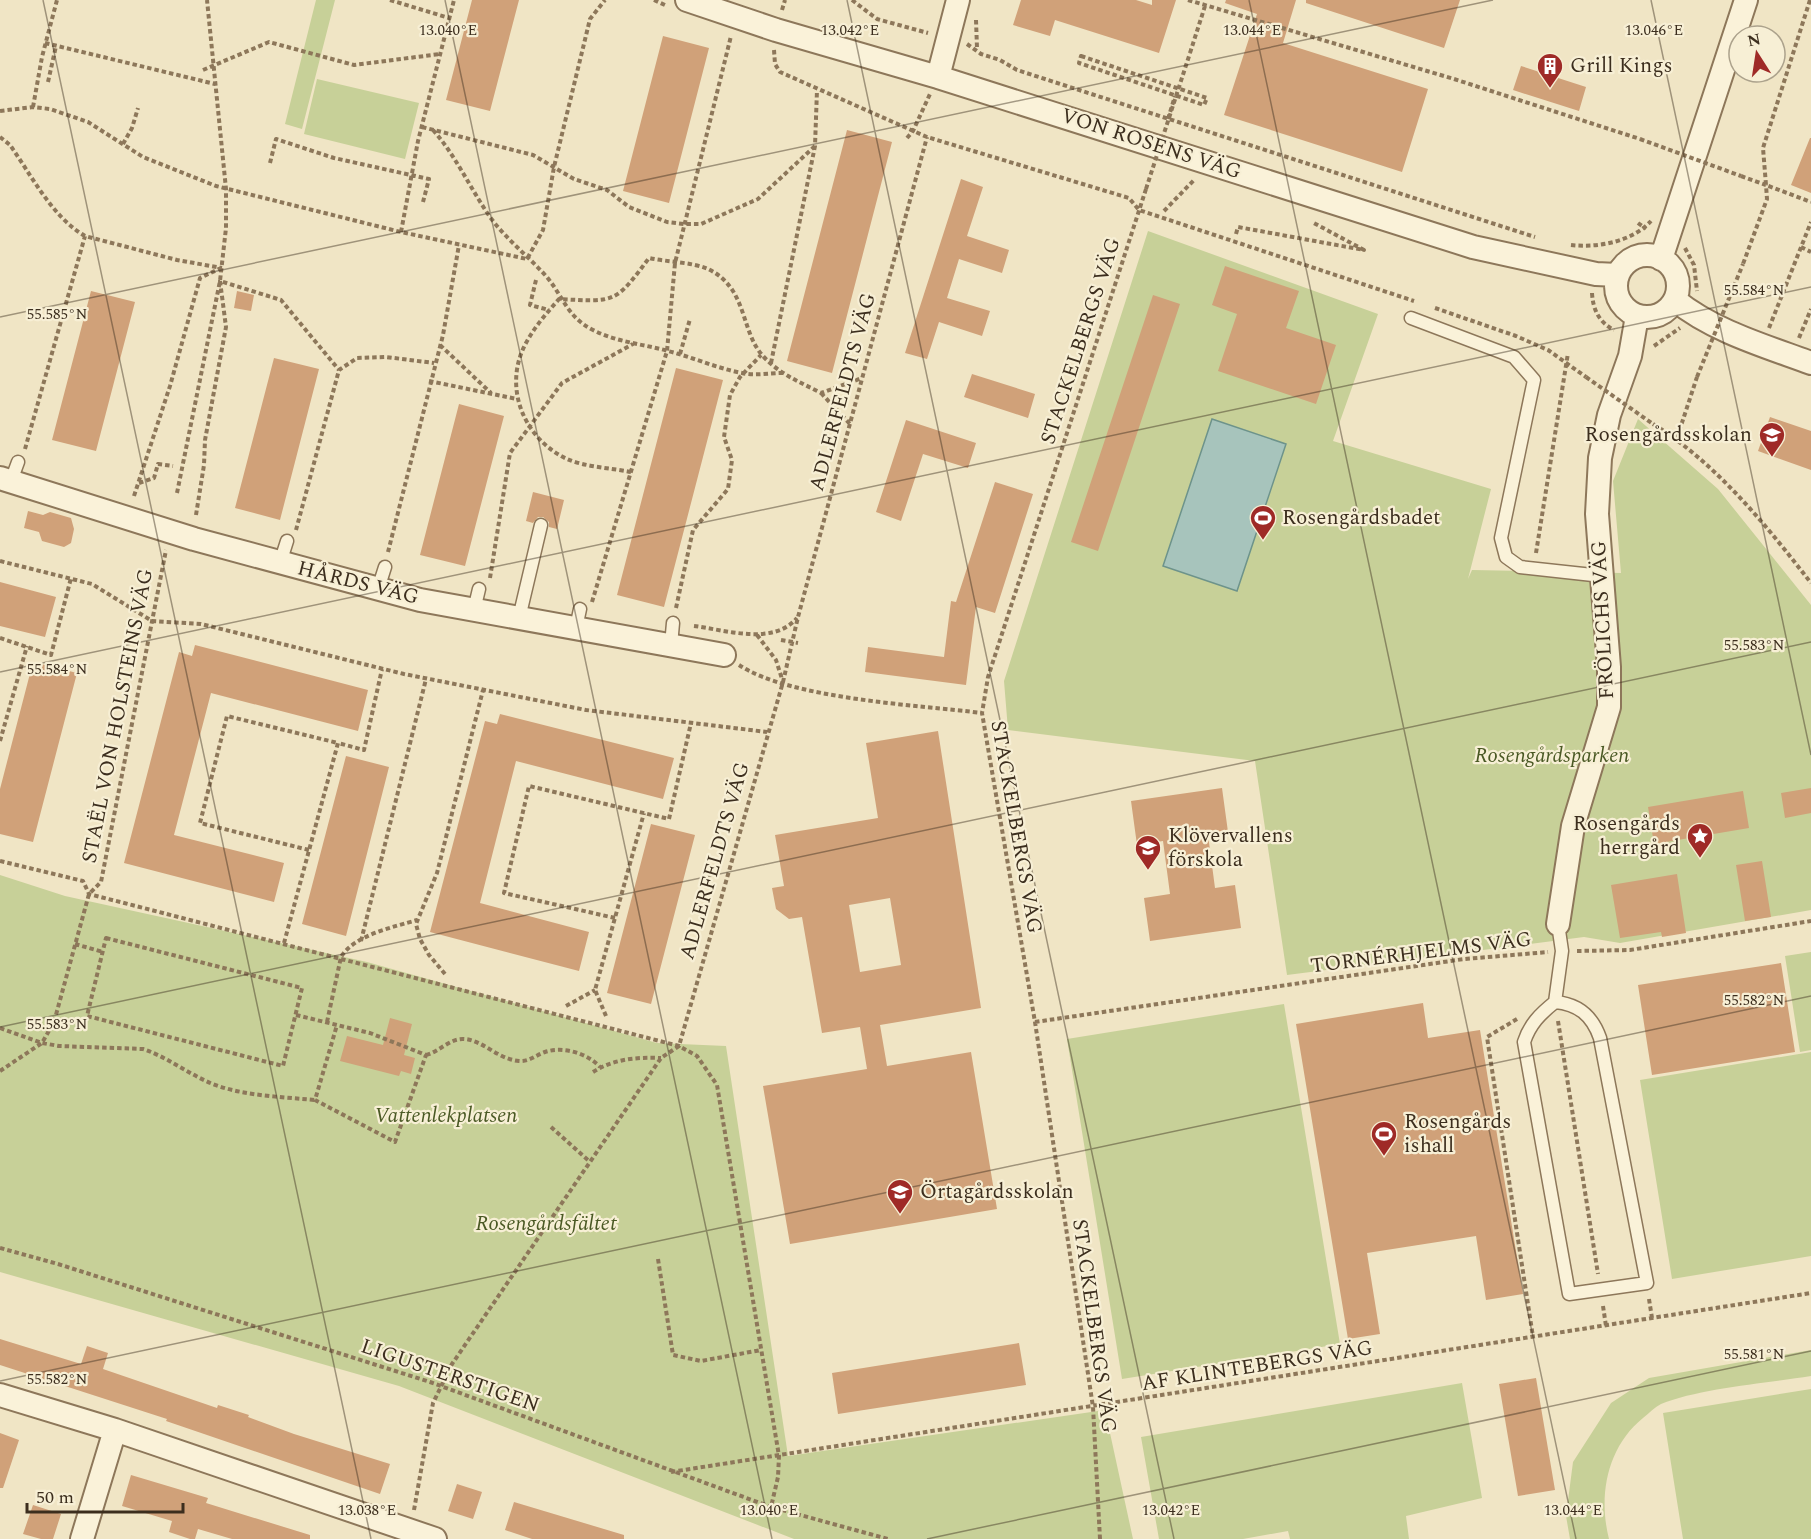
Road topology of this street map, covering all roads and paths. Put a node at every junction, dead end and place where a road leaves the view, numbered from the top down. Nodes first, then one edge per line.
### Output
1 (57, 0) edge
2 (207, 0) edge
3 (390, 0) edge
4 (453, 0) edge
5 (605, 0) edge
6 (687, 0) edge
7 (785, 0) edge
8 (852, 0) edge
9 (958, 0) edge
10 (1188, 0) edge
11 (1746, 0) edge
12 (1810, 0) edge
13 (1205, 6) junction
14 (449, 18) junction
15 (776, 30) junction
16 (732, 33) dead end
17 (932, 33) dead end
18 (45, 44) junction
19 (56, 46) junction
20 (440, 54) junction
21 (1000, 60) dead end
22 (212, 66) junction
23 (203, 69) dead end
24 (938, 76) junction
25 (48, 82) dead end
26 (215, 84) junction
27 (1179, 89) junction
28 (817, 90) junction
29 (1175, 96) junction
30 (33, 107) junction
31 (138, 108) dead end
32 (0, 111) edge
33 (1168, 119) junction
34 (422, 127) junction
35 (433, 130) junction
36 (913, 131) junction
37 (0, 137) edge
38 (927, 137) junction
39 (907, 138) dead end
40 (123, 144) junction
41 (815, 146) junction
42 (270, 163) dead end
43 (554, 167) junction
44 (412, 175) junction
45 (1192, 183) dead end
46 (1766, 184) junction
47 (226, 189) junction
48 (423, 202) dead end
49 (1811, 202) edge
50 (1139, 210) junction
51 (1164, 211) dead end
52 (1312, 222) dead end
53 (1811, 222) edge
54 (1638, 223) dead end
55 (684, 224) junction
56 (401, 232) junction
57 (1236, 234) dead end
58 (85, 236) junction
59 (1543, 239) dead end
60 (1595, 239) dead end
61 (1563, 244) dead end
62 (459, 245) junction
63 (1597, 246) junction
64 (1801, 247) junction
65 (1665, 249) junction
66 (1811, 252) edge
67 (527, 259) junction
68 (675, 263) junction
69 (222, 268) junction
70 (1607, 274) junction
71 (536, 280) dead end
72 (220, 281) junction
73 (560, 299) junction
74 (1682, 306) junction
75 (1811, 309) edge
76 (549, 310) junction
77 (1637, 316) junction
78 (1411, 318) dead end
79 (690, 319) dead end
80 (1767, 332) dead end
81 (1633, 341) junction
82 (633, 344) junction
83 (1797, 344) dead end
84 (440, 345) junction
85 (667, 351) junction
86 (1568, 353) dead end
87 (680, 354) junction
88 (761, 355) junction
89 (434, 363) junction
90 (771, 363) junction
91 (1566, 363) junction
92 (1811, 363) edge
93 (339, 370) junction
94 (783, 373) junction
95 (743, 374) junction
96 (862, 378) junction
97 (429, 381) junction
98 (491, 393) junction
99 (821, 393) junction
100 (517, 399) junction
101 (850, 424) junction
102 (528, 427) junction
103 (1677, 438) junction
104 (173, 466) dead end
105 (631, 472) junction
106 (10, 474) edge
107 (138, 483) junction
108 (177, 493) dead end
109 (134, 496) dead end
110 (196, 515) dead end
111 (541, 525) dead end
112 (291, 538) joint
113 (167, 547) dead end
114 (0, 561) edge
115 (280, 563) junction
116 (384, 567) joint
117 (1533, 569) junction
118 (1602, 576) junction
119 (71, 578) junction
120 (1811, 583) edge
121 (378, 590) junction
122 (481, 593) junction
123 (582, 616) junction
124 (519, 618) junction
125 (152, 621) junction
126 (673, 623) joint
127 (756, 634) dead end
128 (0, 638) edge
129 (781, 640) dead end
130 (792, 642) junction
131 (798, 643) dead end
132 (671, 645) junction
133 (27, 646) junction
134 (724, 655) joint
135 (381, 669) junction
136 (426, 679) junction
137 (783, 682) junction
138 (483, 690) junction
139 (981, 713) junction
140 (691, 723) junction
141 (767, 732) junction
142 (0, 741) edge
143 (338, 743) junction
144 (644, 813) junction
145 (309, 850) junction
146 (0, 861) edge
147 (89, 894) junction
148 (615, 918) junction
149 (417, 920) junction
150 (1811, 921) edge
151 (1558, 924) joint
152 (361, 941) junction
153 (284, 943) junction
154 (75, 944) junction
155 (1556, 951) junction
156 (103, 952) junction
157 (341, 957) junction
158 (1550, 959) dead end
159 (445, 974) dead end
160 (595, 990) junction
161 (1555, 1002) junction
162 (566, 1006) dead end
163 (1523, 1012) dead end
164 (296, 1015) junction
165 (606, 1016) dead end
166 (327, 1022) junction
167 (1035, 1022) junction
168 (337, 1024) junction
169 (0, 1028) edge
170 (42, 1043) junction
171 (679, 1046) junction
172 (426, 1055) junction
173 (661, 1058) junction
174 (600, 1067) junction
175 (0, 1071) edge
176 (593, 1072) dead end
177 (315, 1100) junction
178 (551, 1127) dead end
179 (589, 1161) junction
180 (0, 1248) edge
181 (658, 1258) dead end
182 (1600, 1290) junction
183 (1811, 1293) edge
184 (1606, 1326) junction
185 (1533, 1337) junction
186 (761, 1350) junction
187 (441, 1386) junction
188 (0, 1395) edge
189 (1093, 1407) junction
190 (115, 1430) junction
191 (779, 1456) junction
192 (671, 1472) junction
193 (771, 1507) junction
194 (400, 1533) edge
195 (82, 1539) edge
196 (435, 1539) edge
197 (888, 1539) edge
198 (1100, 1539) edge

1 - 18 path
2 - 22 path
3 - 14 path
4 - 14 path
5 - 43 path
6 - 15 street, VON ROSENS VÄG
7 - 15 path
8 - 17 path
9 - 24 street
10 - 13 path
11 - 65 street
12 - 46 path
13 - 27 path, STACKELBERGS VÄG, bridge
13 - 46 path, bridge
14 - 20 path
15 - 24 street, VON ROSENS VÄG
15 - 28 path
16 - 55 path
18 - 19 path
18 - 30 path
19 - 25 path
19 - 26 path
20 - 22 path
20 - 34 path
21 - 33 path
22 - 23 path
22 - 26 path
24 - 36 path
24 - 70 street, VON ROSENS VÄG
26 - 47 path
27 - 29 path
27 - 29 path
27 - 50 path, STACKELBERGS VÄG, bridge
28 - 36 path
28 - 41 path
29 - 33 path
30 - 32 path
30 - 40 path
31 - 40 path
33 - 59 path
34 - 35 path
34 - 44 path
35 - 43 path
35 - 67 path
36 - 38 path
36 - 39 path
37 - 58 path
38 - 50 path
38 - 96 path, ADLERFELDTS VÄG
40 - 47 path
41 - 55 path
41 - 90 path
42 - 44 path
43 - 55 path
43 - 67 path
44 - 48 path
44 - 56 path
45 - 51 path
46 - 49 path
46 - 103 path, bridge
47 - 56 path
47 - 69 path
50 - 91 path
50 - 139 path, STACKELBERGS VÄG
52 - 57 path
53 - 64 path
54 - 65 path
55 - 68 path
56 - 62 path
58 - 69 path
58 - 106 path
60 - 63 path
61 - 63 path
62 - 67 path
62 - 84 path
63 - 70 path
64 - 66 path
64 - 80 path
65 - 70 street
65 - 74 street
65 - 74 path
67 - 73 path
68 - 73 path
68 - 85 path
68 - 88 path
69 - 72 path
69 - 107 path
70 - 77 street
70 - 81 path
71 - 76 path
72 - 93 path
72 - 108 path
72 - 110 path
73 - 76 path
73 - 82 path
74 - 77 street
74 - 81 path
74 - 92 street
75 - 83 path
76 - 100 path
77 - 81 street, FRÖLICHS VÄG
78 - 117 lane
79 - 87 path
81 - 118 street, FRÖLICHS VÄG
82 - 85 path
82 - 102 path
84 - 89 path
84 - 98 path
85 - 87 path
85 - 105 path
86 - 91 path
87 - 95 path
88 - 90 path
88 - 95 path
89 - 93 path
89 - 97 path
90 - 94 path
91 - 103 path, bridge
91 - 117 path
93 - 112 path
94 - 95 path
94 - 99 path
95 - 126 path
96 - 99 path
96 - 101 path, ADLERFELDTS VÄG
97 - 98 path
97 - 116 path
98 - 100 path
99 - 101 path
100 - 102 path
101 - 130 path, ADLERFELDTS VÄG
102 - 105 path
102 - 122 path
103 - 120 path
104 - 107 path
105 - 123 path
106 - 115 street, HÅRDS VÄG
107 - 109 path
111 - 124 lane
112 - 115 lane
113 - 125 path, STAËL VON HOLSTEINS VÄG
114 - 119 path
115 - 121 street, HÅRDS VÄG
116 - 121 lane
117 - 118 lane
118 - 151 street, FRÖLICHS VÄG
119 - 125 path
119 - 133 path
121 - 122 street, HÅRDS VÄG
122 - 124 street, HÅRDS VÄG
123 - 124 street, HÅRDS VÄG
123 - 132 street, HÅRDS VÄG
125 - 135 path
125 - 147 path, STAËL VON HOLSTEINS VÄG
126 - 132 lane
127 - 137 path
128 - 133 path
129 - 130 path
130 - 131 path
130 - 137 path, ADLERFELDTS VÄG
132 - 134 street, HÅRDS VÄG
133 - 142 path
134 - 137 path
135 - 136 path
135 - 143 path
136 - 138 path
136 - 152 path
137 - 139 path
137 - 141 path, ADLERFELDTS VÄG
138 - 140 path
138 - 149 path
139 - 167 path, STACKELBERGS VÄG
140 - 141 path
140 - 144 path
141 - 171 path, ADLERFELDTS VÄG
143 - 145 path
143 - 145 path
144 - 148 path
144 - 148 path
145 - 153 path
146 - 147 path
147 - 153 path
147 - 154 path, STAËL VON HOLSTEINS VÄG
148 - 160 path
149 - 152 path
149 - 159 path
150 - 155 path, TORNÉRHJELMS VÄG
151 - 155 lane
152 - 157 path
153 - 157 path
154 - 156 path
154 - 170 path, STAËL VON HOLSTEINS VÄG
155 - 158 path
155 - 161 lane
155 - 167 path, TORNÉRHJELMS VÄG
156 - 164 path
156 - 164 path
157 - 166 path
157 - 171 path
160 - 162 path
160 - 165 path
161 - 182 path
161 - 182 lane
161 - 182 lane
163 - 185 path
164 - 166 path
166 - 168 path
167 - 189 path, STACKELBERGS VÄG
168 - 172 path
168 - 177 path
169 - 170 path
170 - 175 path, STAËL VON HOLSTEINS VÄG
170 - 177 path
171 - 173 path
171 - 186 path
172 - 174 path
172 - 177 path
173 - 174 path
173 - 179 path
174 - 176 path
178 - 179 path
179 - 187 path
180 - 187 path, LIGUSTERSTIGEN
181 - 186 path
182 - 184 path
183 - 184 path, AF KLINTEBERGS VÄG
184 - 185 path, AF KLINTEBERGS VÄG
185 - 189 path, AF KLINTEBERGS VÄG
186 - 191 path
187 - 192 path, LIGUSTERSTIGEN
187 - 194 path
188 - 190 street
189 - 191 path, AF KLINTEBERGS VÄG
189 - 198 path, STACKELBERGS VÄG
190 - 194 street
190 - 195 street
191 - 192 path, AF KLINTEBERGS VÄG
191 - 193 path
192 - 193 path, LIGUSTERSTIGEN
193 - 197 path, LIGUSTERSTIGEN
194 - 196 street

